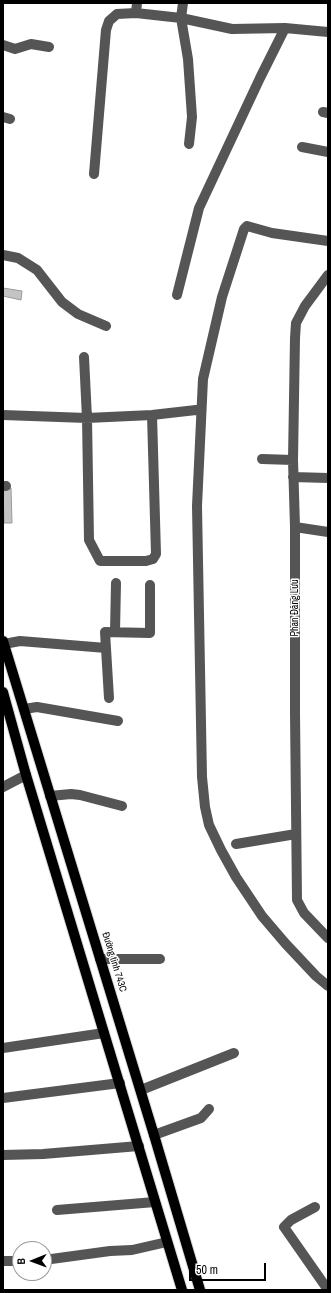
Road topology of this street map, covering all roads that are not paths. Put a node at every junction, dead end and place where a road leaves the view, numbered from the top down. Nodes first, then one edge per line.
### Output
1 (183, 3) edge
2 (136, 8) edge
3 (181, 18) junction
4 (285, 28) junction
5 (328, 32) edge
6 (3, 46) edge
7 (49, 47) dead end
8 (189, 144) dead end
9 (302, 146) dead end
10 (328, 152) edge
11 (94, 174) dead end
12 (328, 241) edge
13 (3, 255) edge
14 (328, 276) edge
15 (177, 296) dead end
16 (106, 326) dead end
17 (84, 357) dead end
18 (196, 410) dead end
19 (3, 414) edge
20 (152, 414) junction
21 (87, 418) junction
22 (262, 459) dead end
23 (293, 460) junction
24 (293, 477) junction
25 (328, 478) edge
26 (295, 527) junction
27 (328, 532) edge
28 (116, 583) dead end
29 (150, 585) dead end
30 (115, 632) junction
31 (3, 643) edge
32 (106, 648) junction
33 (3, 692) edge
34 (109, 698) dead end
35 (24, 710) junction
36 (118, 721) dead end
37 (26, 775) junction
38 (3, 787) edge
39 (50, 796) junction
40 (122, 806) dead end
41 (296, 834) junction
42 (236, 844) dead end
43 (328, 938) edge
44 (100, 959) junction
45 (160, 959) dead end
46 (328, 986) edge
47 (104, 1033) junction
48 (3, 1048) edge
49 (234, 1053) dead end
50 (120, 1083) junction
51 (141, 1090) junction
52 (3, 1098) edge
53 (209, 1109) dead end
54 (154, 1135) junction
55 (139, 1146) junction
56 (3, 1155) edge
57 (155, 1202) junction
58 (315, 1207) dead end
59 (57, 1210) dead end
60 (167, 1242) junction
61 (52, 1259) edge
62 (182, 1290) edge
63 (200, 1290) edge
64 (328, 1290) edge

1 - 3 street
2 - 3 street
2 - 11 street
3 - 4 street
3 - 8 street
4 - 5 street
4 - 15 street
6 - 7 street
9 - 10 street
12 - 46 street
13 - 16 street
14 - 23 street, Phan Đăng Lưu
17 - 21 street
18 - 20 street
19 - 21 street
20 - 21 street
20 - 21 street
22 - 23 street
23 - 24 street, Phan Đăng Lưu
24 - 25 street
24 - 26 street, Phan Đăng Lưu
26 - 27 street
26 - 41 street, Phan Đăng Lưu
28 - 30 street
29 - 30 street
30 - 32 street
31 - 32 street
31 - 35 main road, Đường tỉnh 743C
32 - 34 street
33 - 37 main road
35 - 36 street
35 - 39 main road, Đường tỉnh 743C
37 - 38 street
37 - 47 main road
39 - 40 street
39 - 44 main road, Đường tỉnh 743C
41 - 42 street
41 - 43 street, Phan Đăng Lưu
44 - 45 street
44 - 51 main road, Đường tỉnh 743C
47 - 48 street
47 - 50 main road
49 - 51 street
50 - 52 street
50 - 55 main road
51 - 54 main road, Đường tỉnh 743C
53 - 54 street
54 - 63 main road, Đường tỉnh 743C
55 - 56 street
55 - 57 main road
57 - 59 street
57 - 60 main road
58 - 64 street
60 - 61 street
60 - 62 main road

